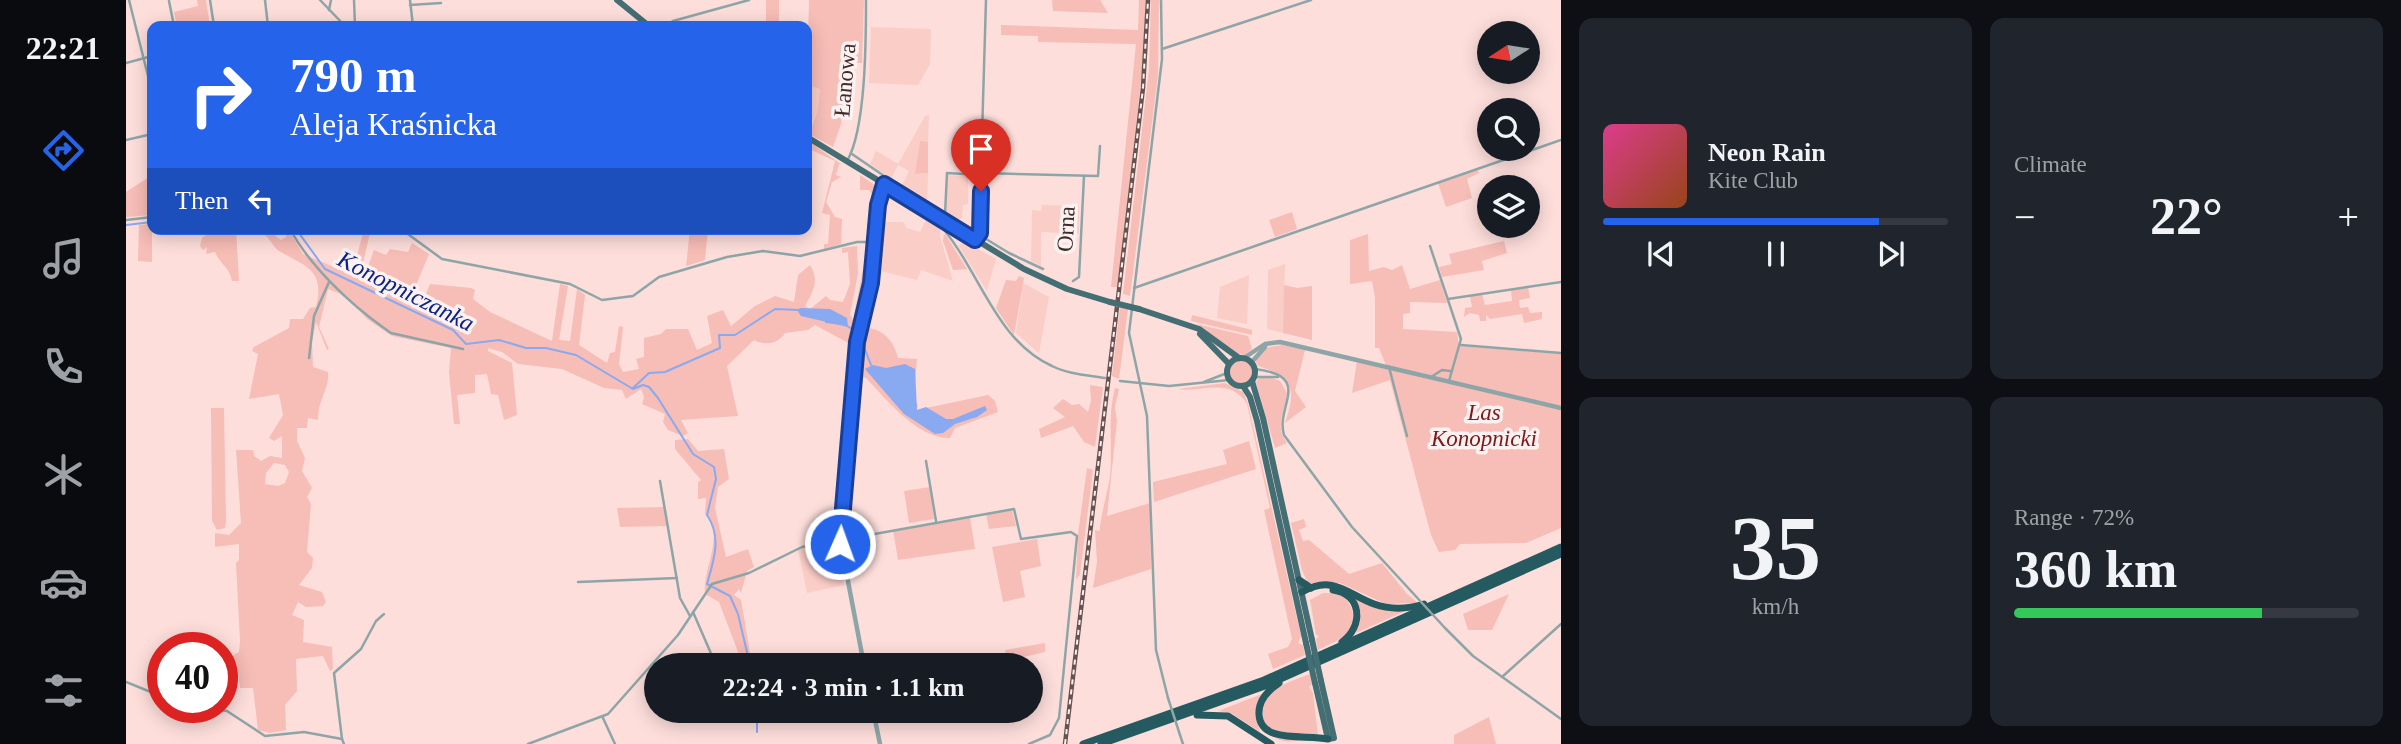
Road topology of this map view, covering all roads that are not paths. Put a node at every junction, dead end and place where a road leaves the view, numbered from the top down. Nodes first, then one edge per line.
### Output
1 (129, 0) edge
2 (210, 0) edge
3 (265, 0) edge
4 (320, 0) edge
5 (331, 0) edge
6 (354, 0) edge
7 (410, 0) edge
8 (617, 0) edge
9 (749, 0) edge
10 (866, 0) edge
11 (986, 0) edge
12 (1161, 0) edge
13 (1311, 0) edge
14 (169, 1) edge
15 (441, 2) dead end
16 (411, 5) junction
17 (329, 10) junction
18 (173, 21) edge
19 (213, 21) edge
20 (267, 21) edge
21 (340, 21) edge
22 (355, 21) edge
23 (413, 21) edge
24 (641, 21) edge
25 (673, 21) edge
26 (1162, 49) junction
27 (147, 58) edge
28 (144, 59) junction
29 (126, 63) edge
30 (147, 71) edge
31 (147, 135) edge
32 (812, 140) edge
33 (1561, 140) edge
34 (126, 141) edge
35 (1100, 146) dead end
36 (851, 154) junction
37 (846, 161) junction
38 (981, 174) junction
39 (1086, 176) junction
40 (887, 182) junction
41 (943, 217) junction
42 (147, 218) edge
43 (126, 220) edge
44 (294, 235) edge
45 (409, 235) edge
46 (977, 238) junction
47 (876, 241) junction
48 (1430, 246) dead end
49 (1043, 270) dead end
50 (1073, 281) dead end
51 (329, 282) junction
52 (1561, 282) edge
53 (1133, 288) junction
54 (1448, 299) junction
55 (1191, 326) junction
56 (1280, 342) junction
57 (1461, 345) junction
58 (463, 349) dead end
59 (1561, 353) edge
60 (309, 358) dead end
61 (1241, 358) junction
62 (1229, 364) junction
63 (1253, 366) junction
64 (1390, 367) junction
65 (1450, 371) junction
66 (1228, 377) junction
67 (1431, 377) junction
68 (1105, 378) dead end
69 (1253, 379) junction
70 (1282, 379) junction
71 (1120, 381) dead end
72 (1449, 381) junction
73 (1201, 383) junction
74 (1139, 384) junction
75 (1243, 386) junction
76 (1561, 408) edge
77 (1406, 436) dead end
78 (926, 461) dead end
79 (660, 481) dead end
80 (936, 521) junction
81 (839, 539) junction
82 (1561, 547) edge
83 (1561, 554) edge
84 (677, 578) junction
85 (1299, 580) junction
86 (578, 582) dead end
87 (1311, 588) junction
88 (1299, 593) junction
89 (1445, 599) junction
90 (693, 612) junction
91 (384, 614) dead end
92 (691, 616) junction
93 (1561, 624) edge
94 (711, 653) edge
95 (862, 653) edge
96 (1321, 655) junction
97 (1297, 672) junction
98 (1502, 677) junction
99 (126, 682) edge
100 (147, 691) edge
101 (238, 718) edge
102 (603, 718) junction
103 (1175, 719) junction
104 (1561, 719) edge
105 (876, 723) edge
106 (1331, 738) junction
107 (342, 739) junction
108 (345, 744) edge
109 (528, 744) edge
110 (615, 744) edge
111 (880, 744) edge
112 (1029, 744) edge
113 (1083, 744) edge
114 (1101, 744) edge
115 (1182, 744) edge
116 (1271, 744) edge
117 (1316, 744) edge

1 - 28 street
2 - 19 street
3 - 20 street
4 - 17 street
5 - 17 street
6 - 22 street
7 - 16 street
8 - 24 main road
9 - 25 street
10 - 36 street, Łanowa
11 - 38 street
12 - 26 street
13 - 26 street
14 - 18 street
15 - 16 street
16 - 23 street
17 - 21 street
26 - 53 street
27 - 28 street
28 - 29 street
28 - 30 street
31 - 34 street
32 - 37 main road
33 - 53 street
35 - 39 street, Orna
36 - 37 street, Łanowa
36 - 40 street
37 - 40 main road
38 - 39 street
38 - 41 street
38 - 46 street
39 - 50 street, Orna
40 - 41 main road
40 - 47 street
41 - 46 street
41 - 46 main road
41 - 68 street
42 - 43 street
44 - 51 street
45 - 47 street
46 - 49 street
46 - 55 main road, bridge
47 - 81 street
48 - 54 street
51 - 58 street
51 - 60 street
52 - 54 street
53 - 74 street
54 - 57 street
55 - 61 main road
55 - 62 main road
56 - 61 street
56 - 63 street
56 - 64 street
57 - 59 street
57 - 65 street
61 - 62 main road
61 - 63 main road
62 - 66 main road
63 - 69 main road
63 - 70 street
64 - 67 street
64 - 77 street
65 - 67 street
65 - 72 street
66 - 73 street
66 - 73 street
66 - 75 main road
67 - 72 street
69 - 70 street
69 - 75 main road
69 - 85 main road
70 - 98 street, bridge
71 - 74 street
72 - 76 street
73 - 74 street
74 - 115 street, bridge
75 - 88 main road
78 - 80 street
79 - 84 street
80 - 81 street
80 - 112 street
81 - 90 street
81 - 95 street
82 - 89 highway
83 - 97 highway
84 - 86 street
84 - 92 street
85 - 87 highway
85 - 88 main road
87 - 88 highway
87 - 89 highway
88 - 96 highway
88 - 106 main road, bridge
89 - 96 highway
90 - 92 street
90 - 94 street
91 - 107 street
92 - 102 street
93 - 98 street
96 - 113 highway
97 - 103 highway
97 - 106 highway
98 - 104 street
99 - 100 street
101 - 107 street
102 - 109 street
102 - 110 street
103 - 114 highway
103 - 116 highway
105 - 111 street
106 - 117 highway
107 - 108 street

